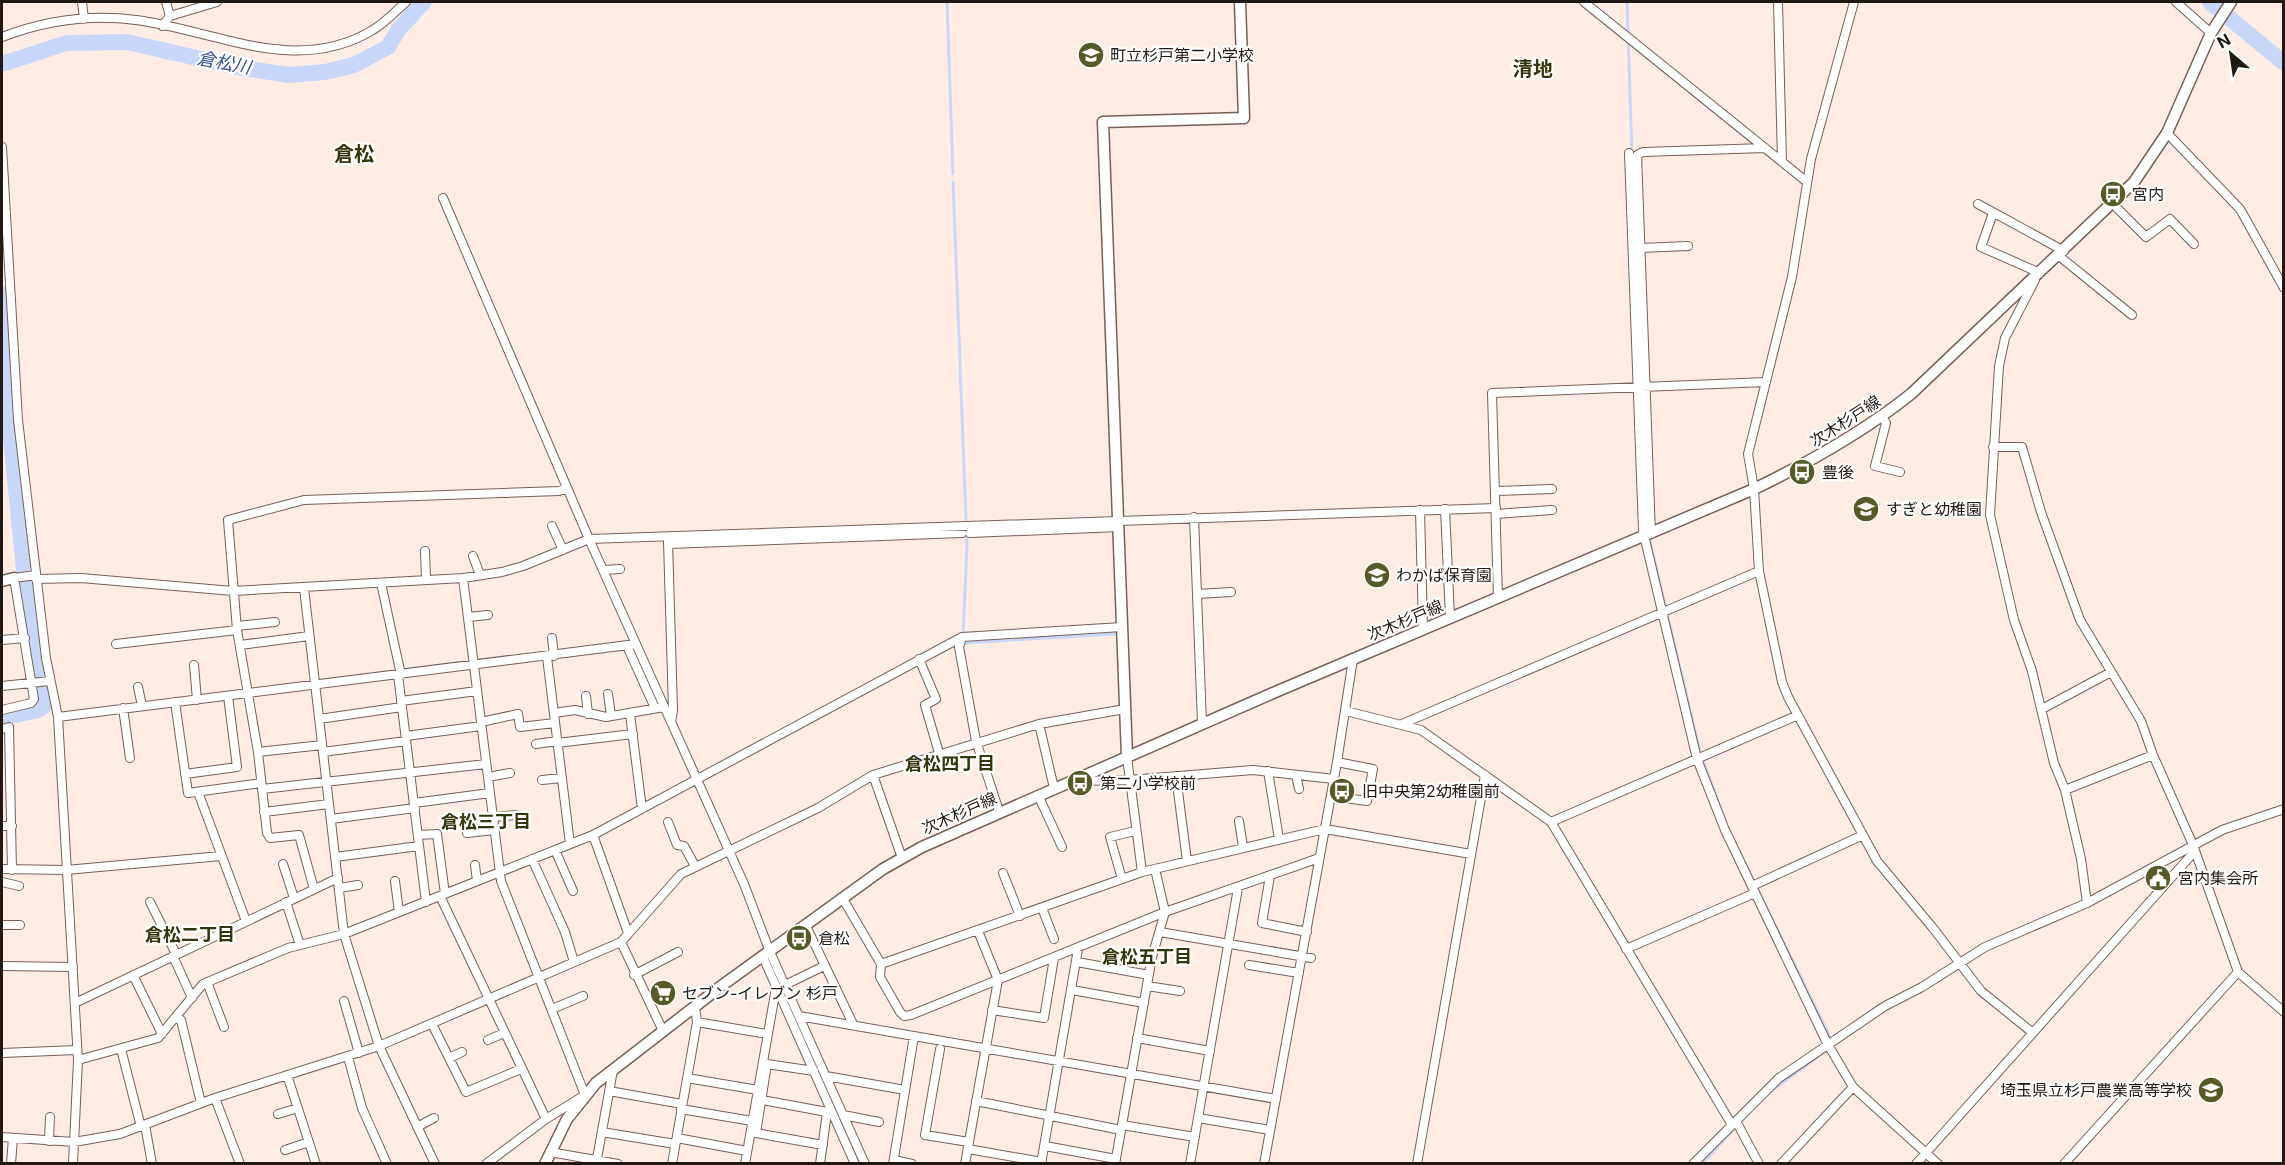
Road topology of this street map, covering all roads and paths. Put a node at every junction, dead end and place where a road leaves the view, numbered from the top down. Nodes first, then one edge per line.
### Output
1 (82, 2) edge
2 (166, 2) edge
3 (217, 2) edge
4 (406, 2) edge
5 (1240, 2) edge
6 (1584, 2) edge
7 (1778, 2) edge
8 (1854, 2) edge
9 (2176, 2) edge
10 (2231, 2) edge
11 (170, 16) junction
12 (84, 19) junction
13 (162, 26) junction
14 (2211, 33) junction
15 (2, 37) edge
16 (2167, 133) junction
17 (2, 147) edge
18 (1765, 148) junction
19 (1629, 153) dead end
20 (1782, 162) junction
21 (1807, 182) junction
22 (443, 198) dead end
23 (1978, 204) dead end
24 (2114, 205) junction
25 (1993, 213) junction
26 (2194, 244) dead end
27 (1688, 246) dead end
28 (1640, 248) junction
29 (2061, 254) junction
30 (2038, 274) junction
31 (2283, 288) edge
32 (2132, 315) dead end
33 (1766, 382) junction
34 (1641, 387) junction
35 (1882, 417) junction
36 (1993, 447) junction
37 (1900, 472) dead end
38 (567, 488) junction
39 (1552, 489) dead end
40 (1754, 489) junction
41 (1496, 491) junction
42 (1445, 509) junction
43 (1420, 510) junction
44 (1552, 510) dead end
45 (1496, 511) junction
46 (1194, 517) junction
47 (1119, 524) junction
48 (552, 526) dead end
49 (1648, 535) junction
50 (590, 539) junction
51 (668, 540) junction
52 (563, 550) junction
53 (424, 551) dead end
54 (473, 556) dead end
55 (620, 569) dead end
56 (603, 570) junction
57 (1759, 571) junction
58 (480, 575) junction
59 (34, 576) junction
60 (17, 577) junction
61 (463, 578) junction
62 (426, 580) junction
63 (2, 581) edge
64 (381, 583) junction
65 (304, 588) junction
66 (233, 591) junction
67 (1231, 592) dead end
68 (1197, 594) junction
69 (1498, 598) junction
70 (1663, 612) junction
71 (488, 615) dead end
72 (468, 617) junction
73 (1450, 617) junction
74 (275, 622) dead end
75 (1122, 627) junction
76 (237, 628) junction
77 (1423, 629) junction
78 (309, 636) junction
79 (962, 636) junction
80 (25, 638) junction
81 (552, 638) dead end
82 (2, 640) edge
83 (116, 644) dead end
84 (240, 645) junction
85 (631, 645) junction
86 (551, 657) junction
87 (919, 659) junction
88 (1353, 659) junction
89 (194, 665) dead end
90 (474, 666) junction
91 (2111, 672) junction
92 (399, 675) junction
93 (41, 682) junction
94 (315, 685) junction
95 (2, 686) edge
96 (138, 687) dead end
97 (477, 691) junction
98 (249, 693) junction
99 (608, 694) dead end
100 (228, 696) junction
101 (586, 696) dead end
102 (197, 700) junction
103 (175, 702) junction
104 (402, 704) junction
105 (142, 706) junction
106 (123, 708) junction
107 (659, 708) junction
108 (1125, 709) junction
109 (2042, 709) junction
110 (2, 710) edge
111 (1346, 711) junction
112 (554, 713) junction
113 (588, 714) junction
114 (630, 714) junction
115 (611, 716) junction
116 (1796, 716) junction
117 (58, 717) junction
118 (319, 719) junction
119 (671, 722) junction
120 (555, 723) junction
121 (1202, 723) junction
122 (1402, 723) junction
123 (481, 724) junction
124 (1039, 724) junction
125 (2, 729) edge
126 (633, 734) junction
127 (406, 738) junction
128 (976, 741) junction
129 (557, 742) junction
130 (537, 744) dead end
131 (322, 748) junction
132 (258, 752) junction
133 (939, 753) junction
134 (2153, 756) junction
135 (1127, 757) junction
136 (130, 758) dead end
137 (1697, 759) junction
138 (1337, 762) junction
139 (486, 764) junction
140 (1268, 771) junction
141 (510, 773) dead end
142 (185, 774) junction
143 (410, 774) junction
144 (873, 775) junction
145 (1296, 775) junction
146 (1485, 775) junction
147 (1176, 776) junction
148 (488, 777) junction
149 (562, 778) junction
150 (1334, 779) junction
151 (542, 780) dead end
152 (696, 780) junction
153 (1129, 780) junction
154 (1069, 781) junction
155 (326, 783) junction
156 (6, 784) edge
157 (262, 786) junction
158 (1054, 788) junction
159 (1299, 789) dead end
160 (2065, 790) junction
161 (198, 792) junction
162 (490, 793) junction
163 (1038, 795) junction
164 (1331, 796) junction
165 (329, 804) junction
166 (414, 806) junction
167 (642, 809) junction
168 (2283, 809) edge
169 (264, 812) junction
170 (999, 812) junction
171 (516, 815) dead end
172 (493, 817) junction
173 (331, 819) junction
174 (1239, 821) dead end
175 (668, 822) dead end
176 (1551, 822) junction
177 (2, 826) edge
178 (12, 826) junction
179 (1325, 829) junction
180 (494, 830) junction
181 (1136, 831) junction
182 (466, 833) dead end
183 (418, 835) junction
184 (593, 835) junction
185 (1863, 835) junction
186 (1279, 839) junction
187 (570, 844) junction
188 (419, 846) junction
189 (1062, 847) dead end
190 (1243, 847) junction
191 (2194, 848) junction
192 (555, 850) junction
193 (729, 850) junction
194 (1471, 854) junction
195 (221, 855) junction
196 (335, 856) junction
197 (902, 858) junction
198 (1319, 858) junction
199 (532, 859) junction
200 (1187, 861) junction
201 (283, 864) dead end
202 (475, 865) dead end
203 (695, 866) junction
204 (2, 869) edge
205 (1155, 869) junction
206 (12, 870) junction
207 (66, 870) junction
208 (500, 872) junction
209 (1142, 872) junction
210 (1003, 873) dead end
211 (1270, 876) junction
212 (338, 878) junction
213 (1122, 879) junction
214 (395, 881) dead end
215 (477, 881) junction
216 (2, 882) edge
217 (358, 885) dead end
218 (19, 886) dead end
219 (339, 888) junction
220 (1238, 888) junction
221 (314, 889) junction
222 (1754, 890) junction
223 (573, 891) dead end
224 (443, 895) junction
225 (294, 898) junction
226 (843, 899) junction
227 (150, 902) dead end
228 (286, 902) junction
229 (426, 902) junction
230 (2088, 903) junction
231 (1042, 908) junction
232 (399, 912) junction
233 (1164, 912) junction
234 (1020, 916) junction
235 (246, 921) junction
236 (2, 925) edge
237 (20, 925) dead end
238 (806, 926) junction
239 (978, 931) junction
240 (1160, 932) junction
241 (1307, 932) junction
242 (628, 933) junction
243 (344, 934) junction
244 (1054, 939) dead end
245 (621, 942) junction
246 (1230, 943) junction
247 (300, 945) junction
248 (1078, 949) junction
249 (1626, 949) junction
250 (678, 952) dead end
251 (766, 954) junction
252 (175, 955) junction
253 (1303, 955) junction
254 (1054, 958) junction
255 (1311, 958) dead end
256 (574, 962) junction
257 (1077, 962) junction
258 (1961, 962) junction
259 (881, 964) junction
260 (1249, 965) dead end
261 (2, 966) edge
262 (824, 966) junction
263 (73, 967) junction
264 (2238, 972) junction
265 (1299, 973) junction
266 (2, 974) edge
267 (133, 975) junction
268 (634, 975) junction
269 (1149, 975) junction
270 (538, 977) junction
271 (998, 980) junction
272 (207, 982) junction
273 (785, 985) junction
274 (1147, 986) junction
275 (776, 987) junction
276 (1072, 990) junction
277 (1180, 991) dead end
278 (583, 996) dead end
279 (192, 998) junction
280 (488, 999) junction
281 (344, 1001) dead end
282 (75, 1003) junction
283 (1144, 1003) junction
284 (695, 1006) junction
285 (552, 1009) junction
286 (992, 1010) junction
287 (2283, 1012) edge
288 (800, 1016) junction
289 (176, 1017) junction
290 (697, 1022) junction
291 (432, 1024) junction
292 (853, 1024) junction
293 (224, 1027) dead end
294 (663, 1031) junction
295 (504, 1033) junction
296 (2033, 1033) junction
297 (162, 1034) junction
298 (767, 1034) junction
299 (914, 1036) junction
300 (1137, 1038) junction
301 (488, 1040) dead end
302 (1827, 1043) junction
303 (379, 1046) junction
304 (121, 1048) junction
305 (940, 1049) dead end
306 (984, 1049) junction
307 (77, 1050) junction
308 (1210, 1051) junction
309 (2, 1053) edge
310 (359, 1053) junction
311 (462, 1053) dead end
312 (348, 1057) junction
313 (449, 1058) junction
314 (78, 1060) junction
315 (1059, 1063) junction
316 (521, 1069) junction
317 (613, 1070) junction
318 (814, 1071) junction
319 (1131, 1074) junction
320 (287, 1075) junction
321 (826, 1076) junction
322 (687, 1078) junction
323 (1204, 1087) junction
324 (1853, 1087) junction
325 (758, 1090) junction
326 (905, 1090) junction
327 (609, 1091) junction
328 (585, 1095) junction
329 (214, 1098) junction
330 (1276, 1099) junction
331 (762, 1100) junction
332 (976, 1101) junction
333 (201, 1103) junction
334 (682, 1107) junction
335 (298, 1108) junction
336 (829, 1112) junction
337 (278, 1114) dead end
338 (843, 1115) junction
339 (1050, 1115) junction
340 (50, 1118) dead end
341 (434, 1118) dead end
342 (1198, 1118) junction
343 (546, 1119) junction
344 (752, 1120) junction
345 (879, 1122) dead end
346 (1734, 1123) junction
347 (143, 1126) junction
348 (417, 1127) junction
349 (1121, 1128) junction
350 (1270, 1130) junction
351 (602, 1132) junction
352 (2, 1137) edge
353 (1195, 1137) junction
354 (13, 1138) junction
355 (49, 1141) junction
356 (676, 1141) junction
357 (74, 1142) junction
358 (309, 1142) junction
359 (823, 1145) junction
360 (969, 1145) junction
361 (1045, 1146) junction
362 (285, 1150) dead end
363 (747, 1151) junction
364 (550, 1152) junction
365 (1926, 1153) junction
366 (1115, 1161) edge
367 (597, 1162) edge
368 (894, 1162) edge
369 (1042, 1163) edge
370 (10, 1164) edge
371 (73, 1164) edge
372 (152, 1164) edge
373 (240, 1164) edge
374 (316, 1164) edge
375 (387, 1164) edge
376 (435, 1164) edge
377 (486, 1164) edge
378 (545, 1164) edge
379 (618, 1164) edge
380 (672, 1164) edge
381 (745, 1164) edge
382 (820, 1164) edge
383 (855, 1164) edge
384 (865, 1164) edge
385 (912, 1164) edge
386 (965, 1164) edge
387 (1190, 1164) edge
388 (1264, 1164) edge
389 (1417, 1164) edge
390 (1693, 1164) edge
391 (1759, 1164) edge
392 (1781, 1164) edge
393 (1916, 1164) edge
394 (1938, 1164) edge
395 (2064, 1164) edge

1 - 12 street
2 - 11 street
3 - 11 street
4 - 13 street
5 - 47 main road
6 - 18 street
7 - 20 street
8 - 21 street
9 - 14 street
10 - 14 main road, 次木杉戸線
11 - 13 street
12 - 13 street
12 - 15 street
14 - 16 main road, 次木杉戸線
16 - 24 main road, 次木杉戸線
16 - 31 street
17 - 59 street
18 - 20 street
18 - 28 street
19 - 34 street
20 - 21 street
21 - 33 street
22 - 38 street
23 - 25 street
24 - 26 street
24 - 29 main road, 次木杉戸線
25 - 29 street
25 - 30 street
27 - 28 street
28 - 34 street
29 - 30 main road, 次木杉戸線
29 - 32 street
30 - 35 main road, 次木杉戸線
30 - 36 street
33 - 34 street
33 - 40 street
34 - 41 street
34 - 49 street
35 - 37 street
35 - 40 main road, 次木杉戸線
36 - 91 street
36 - 109 street
38 - 50 street
38 - 66 street
39 - 41 street
40 - 49 main road, 次木杉戸線
40 - 57 street
41 - 45 street
42 - 43 street
42 - 45 street
42 - 73 street
43 - 46 street
43 - 77 street
44 - 45 street
45 - 69 street
46 - 47 street
46 - 68 street
47 - 51 street
47 - 51 street
47 - 75 main road
48 - 52 street
49 - 69 main road, 次木杉戸線
49 - 70 street
50 - 51 street
50 - 52 street
50 - 56 street
51 - 119 street
52 - 58 street
53 - 62 street
54 - 58 street
55 - 56 street
56 - 85 street
57 - 70 street
57 - 116 street
58 - 61 street
59 - 60 street
59 - 66 street
59 - 93 street
60 - 63 main road
60 - 80 street
61 - 62 street
61 - 72 street
62 - 64 street
64 - 65 street
64 - 92 street
65 - 66 street
65 - 78 street
66 - 76 street
67 - 68 street
68 - 121 street
69 - 73 main road, 次木杉戸線
70 - 122 street
70 - 137 street
71 - 72 street
72 - 90 street
73 - 77 main road, 次木杉戸線
74 - 76 street
75 - 79 street
75 - 108 main road
76 - 83 street
76 - 84 street
77 - 88 main road, 次木杉戸線
78 - 84 street
78 - 94 street
79 - 87 street
79 - 128 street
80 - 82 street
80 - 93 street
81 - 86 street
84 - 98 street
85 - 86 street
85 - 107 street
86 - 90 street
86 - 112 street
87 - 133 street
87 - 152 street
88 - 111 street
88 - 121 main road, 次木杉戸線
89 - 102 street
90 - 92 street
90 - 97 street
91 - 109 street
91 - 134 street
92 - 94 street
92 - 104 street
93 - 95 street
93 - 110 street
93 - 117 street
94 - 98 street
94 - 118 street
96 - 105 street
97 - 104 street
97 - 123 street
98 - 100 street
98 - 132 street
99 - 115 street
100 - 102 street
100 - 142 street
101 - 113 street
102 - 103 street
103 - 105 street
103 - 142 street
104 - 118 street
104 - 127 street
105 - 106 street
106 - 117 street
106 - 136 street
107 - 114 street
107 - 119 street
108 - 124 street
108 - 135 main road
109 - 160 street
111 - 122 street
111 - 138 street
112 - 113 street
112 - 120 street
113 - 115 street
114 - 115 street
114 - 126 street
116 - 137 street
116 - 185 street
117 - 207 street
118 - 131 street
119 - 152 street
120 - 123 street
120 - 129 street
121 - 135 main road, 次木杉戸線
122 - 146 street
123 - 127 street
123 - 139 street
124 - 128 street
124 - 158 street
125 - 156 street
126 - 129 street
126 - 167 street
127 - 131 street
127 - 143 street
128 - 133 street
128 - 170 street
129 - 130 street
129 - 149 street
131 - 132 street
131 - 155 street
132 - 157 street
133 - 144 street
134 - 160 street
134 - 191 street
135 - 153 street
135 - 154 main road, 次木杉戸線
137 - 176 street
137 - 222 street
138 - 150 street
138 - 164 street
139 - 143 street
139 - 148 street
140 - 145 street
140 - 147 street
140 - 186 street
141 - 148 street
142 - 161 street
143 - 155 street
143 - 166 street
144 - 193 street
144 - 197 street
145 - 150 street
145 - 159 street
146 - 176 street
146 - 194 street
147 - 153 street
147 - 200 street
148 - 162 street
149 - 151 street
149 - 187 street
150 - 164 street
152 - 167 street
152 - 193 street
153 - 154 street
153 - 181 street
154 - 158 main road, 次木杉戸線
155 - 157 street
155 - 165 street
156 - 178 street
157 - 161 street
157 - 169 street
158 - 163 main road, 次木杉戸線
160 - 230 street
161 - 195 street
162 - 166 street
162 - 172 street
163 - 170 main road, 次木杉戸線
163 - 189 street
164 - 179 street
165 - 169 street
165 - 173 street
166 - 173 street
166 - 183 street
167 - 184 street
168 - 191 street
169 - 221 street
170 - 197 main road, 次木杉戸線
171 - 172 street
172 - 180 street
173 - 196 street
174 - 190 street
175 - 203 street
176 - 249 street
177 - 178 street
178 - 206 street
179 - 186 street
179 - 194 street
179 - 198 street
180 - 182 street
180 - 208 street
181 - 209 street
181 - 213 street
183 - 188 street
183 - 224 street
184 - 187 street
184 - 242 street
185 - 222 street
185 - 258 street
186 - 190 street
187 - 192 street
188 - 196 street
188 - 229 street
190 - 200 street
191 - 230 street
191 - 264 street
191 - 296 street
192 - 199 street
192 - 223 street
193 - 203 street
193 - 251 street
194 - 389 street
195 - 207 street
195 - 235 street
196 - 212 street
197 - 226 main road, 次木杉戸線
198 - 211 street
198 - 241 street
199 - 208 street
199 - 256 street
200 - 205 street
201 - 225 street
202 - 215 street
203 - 242 street
204 - 206 street
205 - 209 street
205 - 233 street
206 - 207 street
207 - 263 street
208 - 215 street
208 - 270 street
209 - 213 street
210 - 234 street
211 - 220 street
211 - 241 street
212 - 219 street
212 - 221 street
213 - 231 street
214 - 232 street
215 - 224 street
216 - 218 street
217 - 219 street
219 - 243 street
220 - 233 street
220 - 246 street
221 - 225 street
222 - 249 street
222 - 302 street
224 - 229 street
224 - 280 street
225 - 228 street
226 - 238 main road, 次木杉戸線
226 - 259 street
227 - 252 street
228 - 235 street
228 - 247 street
229 - 232 street
230 - 258 street
231 - 234 street
231 - 244 street
232 - 243 street
233 - 240 street
233 - 248 street
234 - 239 street
235 - 252 street
236 - 237 street
238 - 251 main road, 次木杉戸線
238 - 262 street
239 - 259 street
239 - 271 street
240 - 246 street
240 - 269 street
241 - 253 street
242 - 245 street
243 - 247 street
243 - 303 street
245 - 256 street
245 - 268 street
246 - 253 street
246 - 308 street
247 - 272 street
248 - 254 street
248 - 257 street
249 - 346 street
250 - 268 street
251 - 273 street
251 - 275 street
251 - 284 main road, 次木杉戸線
252 - 267 street
252 - 279 street
253 - 255 street
253 - 265 street
254 - 271 street
254 - 286 street
256 - 270 street
257 - 269 street
257 - 276 street
258 - 296 street
258 - 302 street
259 - 271 street
260 - 265 street
261 - 263 street
261 - 266 street
262 - 273 street
262 - 292 street
263 - 282 street
264 - 287 street
264 - 395 street
265 - 330 street
267 - 282 street
267 - 297 street
268 - 294 street
269 - 274 street
270 - 280 street
270 - 285 street
271 - 286 street
272 - 279 street
272 - 293 street
273 - 288 street
274 - 277 street
274 - 283 street
275 - 298 street
275 - 318 street
276 - 283 street
276 - 315 street
278 - 285 street
279 - 289 street
280 - 291 street
280 - 295 street
281 - 310 street
282 - 307 street
283 - 300 street
284 - 290 street
284 - 294 main road, 次木杉戸線
285 - 328 street
286 - 306 street
288 - 292 street
288 - 321 street
289 - 297 street
289 - 333 street
290 - 298 street
290 - 322 street
291 - 303 street
291 - 313 street
292 - 299 street
294 - 317 main road, 次木杉戸線
295 - 301 street
295 - 316 street
296 - 365 street
297 - 304 street
298 - 325 street
299 - 306 street
299 - 326 street
300 - 308 street
300 - 319 street
302 - 324 street
302 - 346 street
303 - 310 street
303 - 348 street
304 - 314 street
304 - 347 street
305 - 360 street
306 - 315 street
306 - 332 street
307 - 309 street
307 - 314 street
308 - 323 street
310 - 312 street
311 - 313 street
312 - 320 street
312 - 375 street
313 - 316 street
314 - 357 street
315 - 319 street
315 - 339 street
316 - 343 street
317 - 327 street
317 - 328 main road, 次木杉戸線
318 - 331 street
318 - 336 street
319 - 323 street
319 - 349 street
320 - 329 street
320 - 335 street
321 - 326 street
321 - 338 street
322 - 325 street
322 - 334 street
323 - 330 street
323 - 342 street
324 - 365 street
324 - 392 street
325 - 344 street
326 - 368 street
327 - 334 street
327 - 351 street
328 - 343 street
328 - 364 main road, 次木杉戸線
329 - 333 street
329 - 373 street
330 - 350 street
331 - 336 street
331 - 359 street
332 - 339 street
332 - 360 street
333 - 347 street
334 - 344 street
334 - 356 street
335 - 337 street
335 - 358 street
336 - 359 street
336 - 383 street
338 - 345 street
338 - 384 street
339 - 349 street
339 - 361 street
340 - 355 street
341 - 348 street
342 - 350 street
342 - 353 street
343 - 377 street
344 - 363 street
346 - 390 street
346 - 391 street
347 - 357 street
347 - 372 street
348 - 376 street
349 - 353 street
349 - 366 street
350 - 388 street
351 - 356 street
351 - 367 street
352 - 354 street
353 - 387 street
354 - 355 street
354 - 370 street
355 - 357 street
356 - 363 street
356 - 380 street
357 - 371 street
358 - 362 street
358 - 374 street
359 - 382 street
360 - 369 street
360 - 386 street
361 - 366 street
361 - 369 street
363 - 381 street
364 - 367 street
364 - 378 main road, 次木杉戸線
365 - 393 street
365 - 394 street
367 - 379 street
368 - 385 street

